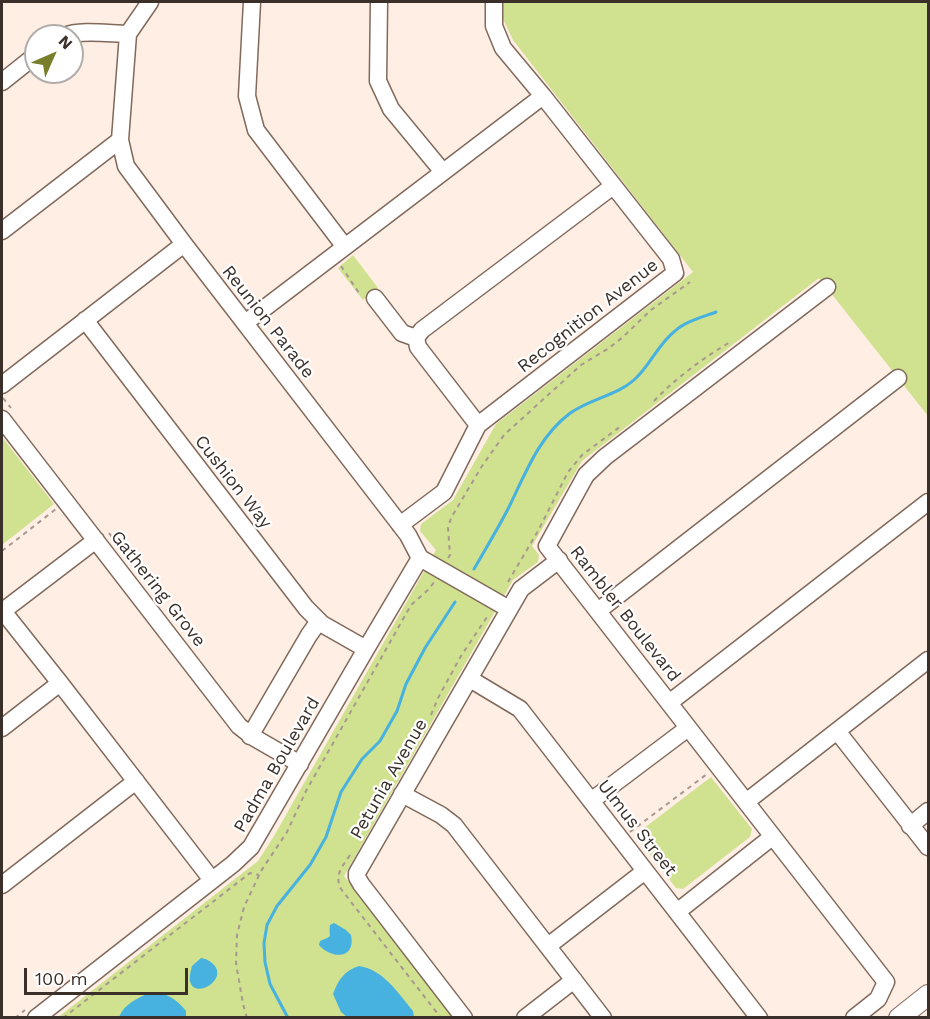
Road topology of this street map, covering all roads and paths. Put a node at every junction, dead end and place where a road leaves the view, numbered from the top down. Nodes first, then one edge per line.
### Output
1 (150, 2) edge
2 (252, 2) edge
3 (379, 2) edge
4 (494, 2) edge
5 (84, 33) edge
6 (128, 34) junction
7 (24, 65) edge
8 (2, 82) edge
9 (543, 96) junction
10 (120, 140) junction
11 (443, 172) junction
12 (613, 186) junction
13 (2, 231) edge
14 (184, 244) junction
15 (345, 247) junction
16 (690, 282) dead end
17 (827, 287) dead end
18 (375, 298) dead end
19 (85, 320) junction
20 (245, 323) junction
21 (416, 338) junction
22 (898, 378) dead end
23 (2, 385) edge
24 (2, 419) edge
25 (478, 425) junction
26 (928, 502) edge
27 (57, 508) dead end
28 (400, 525) junction
29 (96, 540) junction
30 (2, 551) edge
31 (420, 558) junction
32 (559, 560) junction
33 (442, 570) junction
34 (509, 609) junction
35 (2, 610) edge
36 (597, 611) junction
37 (319, 621) junction
38 (366, 649) junction
39 (928, 660) edge
40 (470, 679) junction
41 (60, 683) junction
42 (669, 703) junction
43 (2, 728) edge
44 (688, 728) junction
45 (837, 732) junction
46 (250, 736) junction
47 (300, 764) junction
48 (717, 765) junction
49 (136, 781) junction
50 (402, 794) junction
51 (591, 801) junction
52 (746, 801) junction
53 (928, 812) edge
54 (910, 826) junction
55 (772, 837) junction
56 (621, 840) junction
57 (928, 847) edge
58 (645, 871) junction
59 (259, 875) junction
60 (212, 880) junction
61 (2, 885) edge
62 (677, 912) junction
63 (548, 946) junction
64 (574, 980) junction
65 (928, 995) edge
66 (913, 1013) edge
67 (36, 1017) edge
68 (63, 1017) edge
69 (247, 1017) edge
70 (464, 1017) edge
71 (525, 1017) edge
72 (603, 1017) edge
73 (759, 1017) edge
74 (854, 1017) edge

1 - 6 street
2 - 15 street
3 - 11 street
4 - 9 street, Recognition Avenue
5 - 6 street
6 - 10 street, Reunion Parade
7 - 8 street
9 - 11 street
9 - 12 street, Recognition Avenue
10 - 13 street
10 - 14 street, Reunion Parade
11 - 15 street
12 - 21 street
12 - 25 street, Recognition Avenue
14 - 19 street
14 - 20 street, Reunion Parade
15 - 20 street
16 - 33 path
17 - 32 street, Rambler Boulevard
18 - 21 street
19 - 23 street
19 - 37 street, Cushion Way
20 - 28 street, Reunion Parade
21 - 25 street
22 - 36 street
24 - 29 street, Gathering Grove
25 - 28 street, Recognition Avenue
26 - 42 street
27 - 30 path
28 - 31 street, Reunion Parade
29 - 35 street
29 - 46 street, Gathering Grove
31 - 33 street
31 - 38 street, Padma Boulevard
32 - 34 street, Petunia Avenue
32 - 36 street, Rambler Boulevard
33 - 34 street
33 - 59 path
34 - 40 street, Petunia Avenue
35 - 41 street
36 - 42 street, Rambler Boulevard
37 - 38 street, Cushion Way
37 - 46 street
38 - 47 street, Padma Boulevard
39 - 45 street
40 - 50 street, Petunia Avenue
40 - 51 street, Ulmus Street
41 - 43 street
41 - 49 street
42 - 44 street, Rambler Boulevard
44 - 48 street, Rambler Boulevard
44 - 51 street
45 - 52 street
45 - 54 street
46 - 47 street, Gathering Grove
47 - 60 street, Padma Boulevard
48 - 52 street, Rambler Boulevard
48 - 56 path
49 - 60 street
49 - 61 street
50 - 63 street
50 - 70 street, Petunia Avenue
51 - 56 street, Ulmus Street
52 - 55 street, Rambler Boulevard
53 - 54 street
54 - 57 street
55 - 62 street
55 - 74 street, Rambler Boulevard
56 - 58 street, Ulmus Street
58 - 62 street, Ulmus Street
58 - 63 street
59 - 68 path
59 - 69 path
60 - 67 street, Padma Boulevard
62 - 73 street, Ulmus Street
63 - 64 street
64 - 71 street
64 - 72 street
65 - 66 main road

